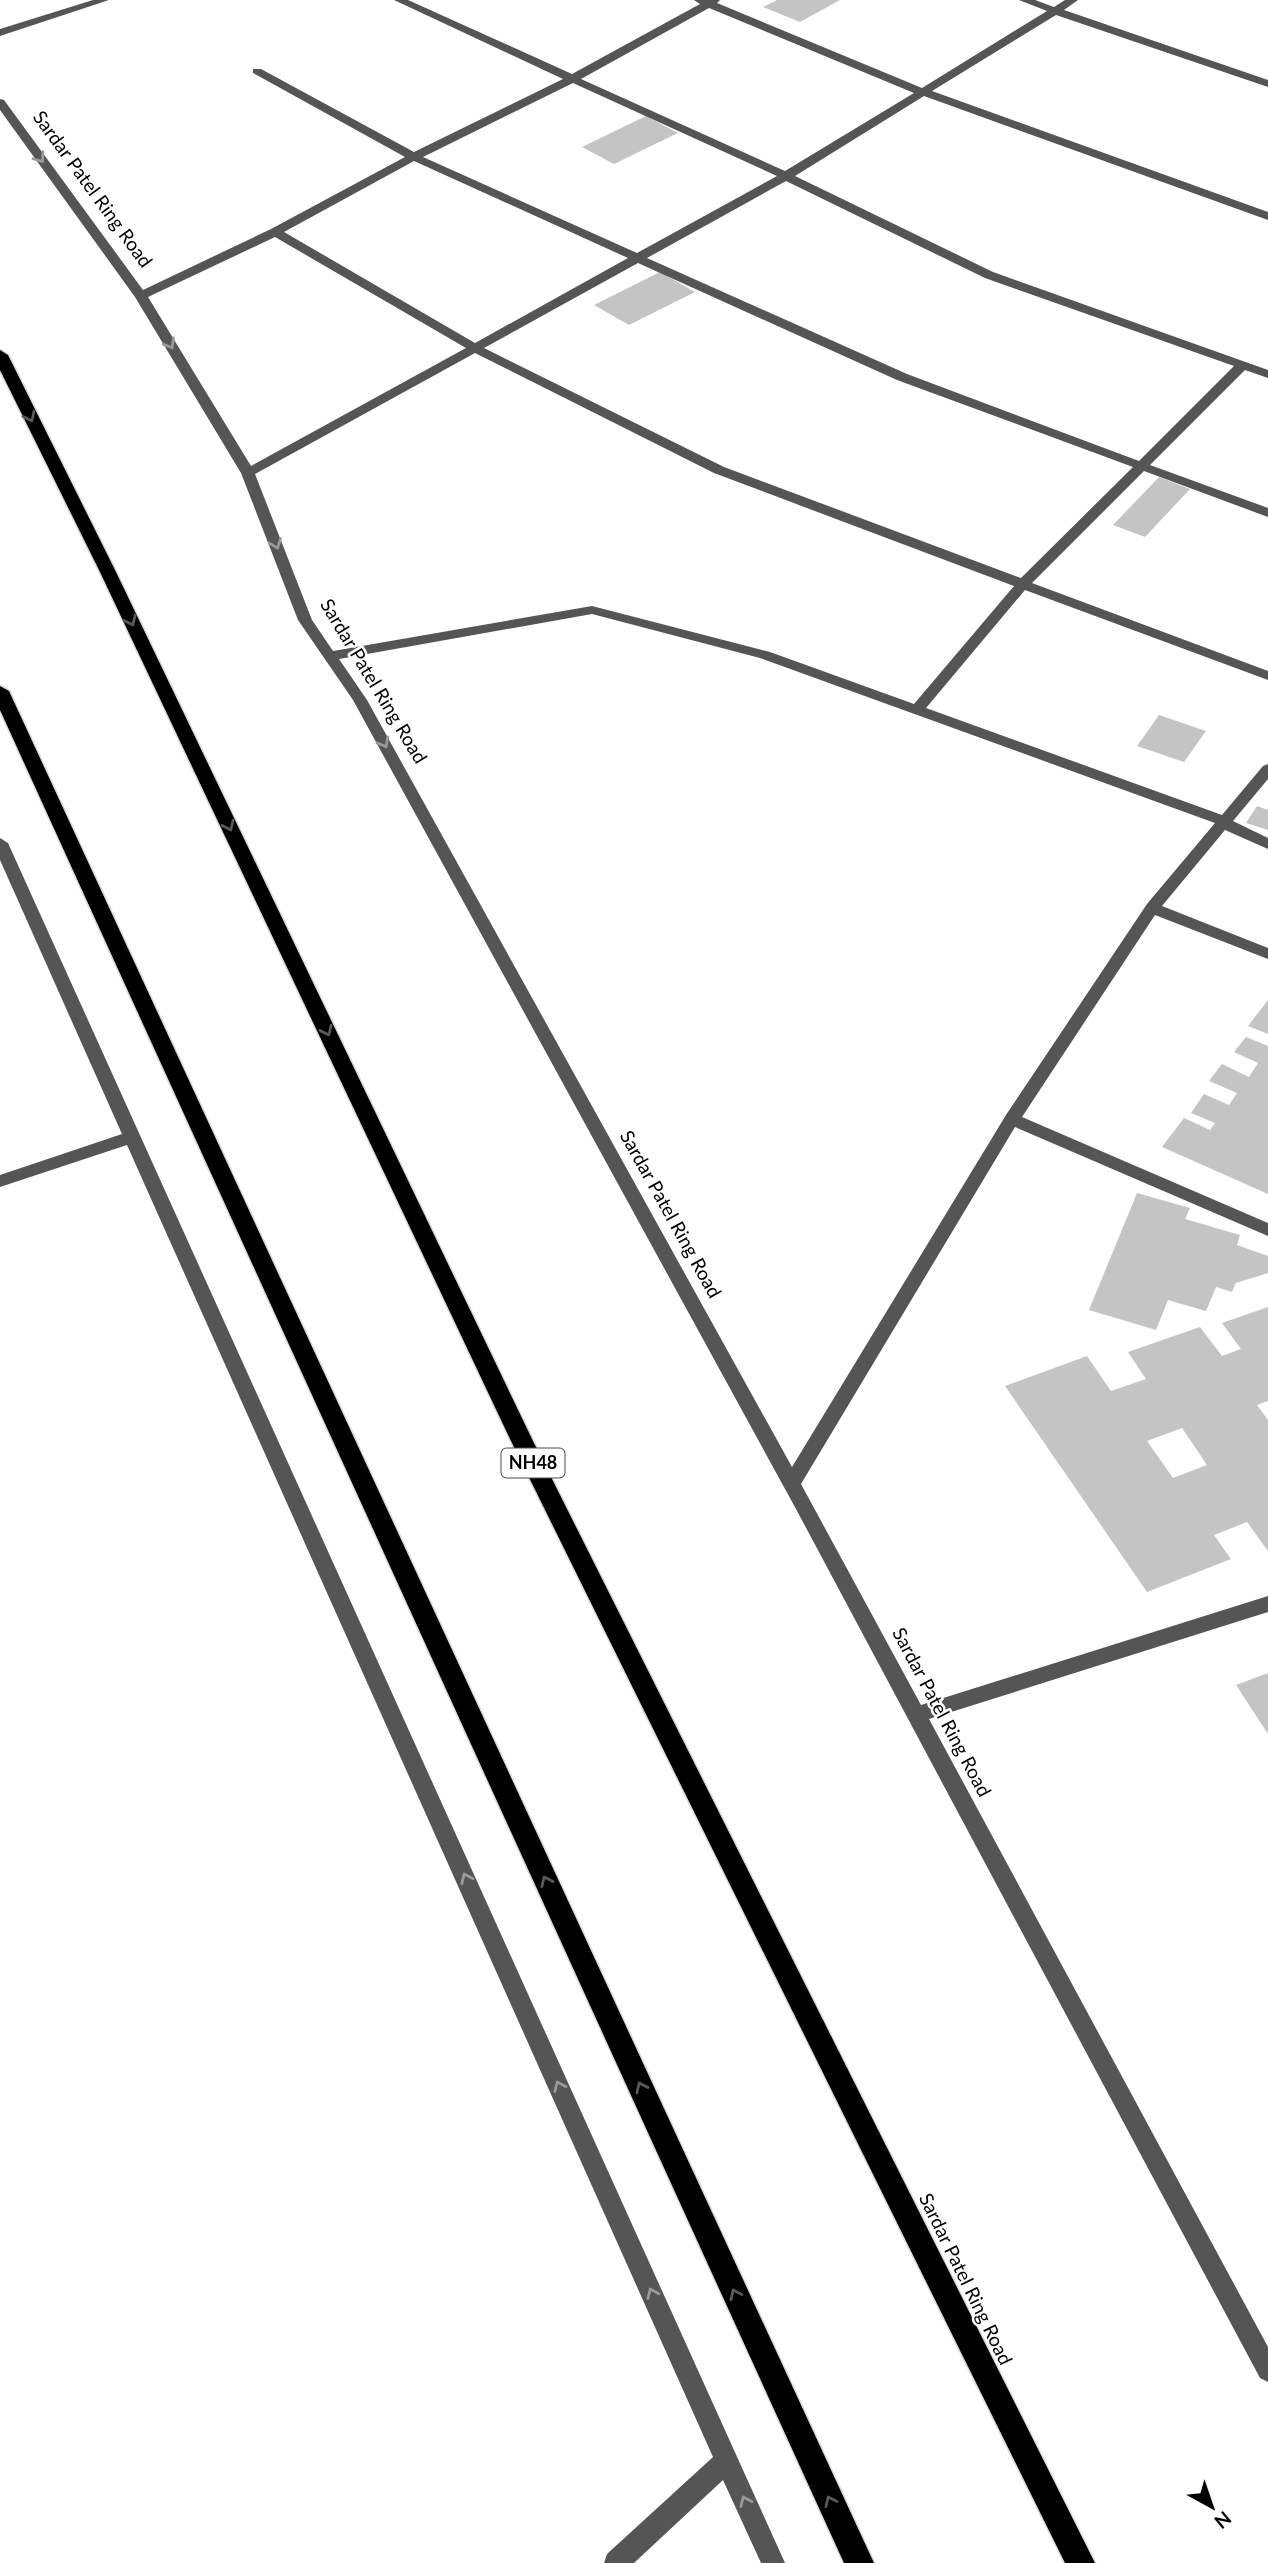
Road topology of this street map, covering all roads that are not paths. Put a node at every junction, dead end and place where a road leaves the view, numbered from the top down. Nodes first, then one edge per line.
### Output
1 (104, 0) edge
2 (399, 0) edge
3 (1024, 0) edge
4 (1073, 0) edge
5 (707, 1) edge
6 (1056, 11) junction
7 (0, 33) edge
8 (257, 71) dead end
9 (572, 79) junction
10 (1268, 84) edge
11 (920, 91) junction
12 (0, 102) edge
13 (414, 157) junction
14 (786, 176) junction
15 (1268, 216) edge
16 (275, 232) junction
17 (640, 257) junction
18 (141, 296) junction
19 (475, 348) junction
20 (0, 355) edge
21 (1243, 365) junction
22 (1268, 374) edge
23 (1142, 464) junction
24 (248, 473) junction
25 (1268, 513) edge
26 (1022, 585) junction
27 (330, 656) junction
28 (1268, 676) edge
29 (0, 691) edge
30 (917, 710) junction
31 (1268, 769) edge
32 (1223, 820) junction
33 (0, 844) edge
34 (1268, 844) edge
35 (1152, 908) junction
36 (1268, 954) edge
37 (1012, 1119) junction
38 (134, 1137) junction
39 (0, 1181) edge
40 (1268, 1230) edge
41 (792, 1483) junction
42 (1268, 1604) edge
43 (916, 1715) junction
44 (1268, 2370) edge
45 (727, 2460) junction
46 (617, 2563) edge
47 (773, 2563) edge
48 (859, 2563) edge
49 (1080, 2563) edge

1 - 7 street
2 - 9 street
3 - 6 street
4 - 6 street
5 - 9 street
5 - 11 street
6 - 10 street
6 - 11 street
8 - 13 street
9 - 13 street
9 - 14 street
11 - 14 street
11 - 15 street
12 -> 18 street, Sardar Patel Ring Road
13 - 16 street
13 - 17 street
14 - 17 street
14 - 21 street
16 - 18 street
16 - 19 street
17 - 19 street
17 - 23 street
18 -> 24 street, Sardar Patel Ring Road
19 - 24 street
19 - 26 street
20 -> 49 highway, Sardar Patel Ring Road / NH48
21 - 22 street
21 - 23 street
23 - 25 street
23 - 26 street
24 -> 27 street, Sardar Patel Ring Road
26 - 28 street
26 - 30 street
27 - 30 street
27 -> 41 street, Sardar Patel Ring Road
48 -> 29 highway
30 - 32 street
31 - 32 street
32 - 34 street
32 - 35 street
33 - 38 street
35 - 36 street
35 - 37 street
37 - 40 street
37 - 41 street
38 - 39 street
45 -> 38 street
41 - 43 street, Sardar Patel Ring Road
42 - 43 street
43 - 44 street, Sardar Patel Ring Road
45 - 46 street
47 -> 45 street

